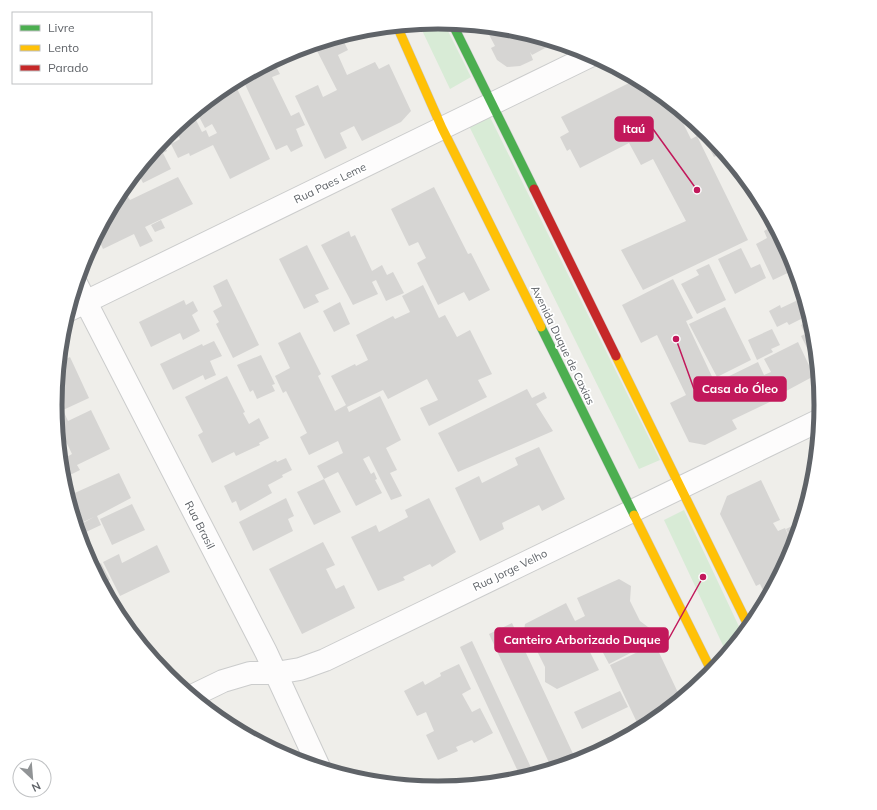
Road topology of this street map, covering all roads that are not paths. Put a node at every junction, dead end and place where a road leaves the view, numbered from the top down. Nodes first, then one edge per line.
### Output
1 (455, 30) edge
2 (399, 31) edge
3 (584, 59) edge
4 (491, 104) junction
5 (442, 128) junction
6 (77, 299) edge
7 (814, 423) edge
8 (680, 487) junction
9 (632, 511) junction
10 (746, 621) edge
11 (709, 666) edge
12 (276, 673) junction
13 (198, 693) edge
14 (316, 760) edge

1 - 4 main road
2 - 5 main road, Avenida Duque de Caxias
3 - 4 street, Rua Paes Leme
4 - 5 street, Rua Paes Leme
4 - 8 main road
5 - 6 street, Rua Paes Leme
5 - 9 main road, Avenida Duque de Caxias
6 - 12 street, Rua Brasil
7 - 8 street, Rua Jorge Velho
8 - 9 street, Rua Jorge Velho
8 - 10 main road
9 - 11 main road, Avenida Duque de Caxias
9 - 12 street, Rua Jorge Velho
12 - 13 street, Rua Jorge Velho
12 - 14 street, Rua Brasil

